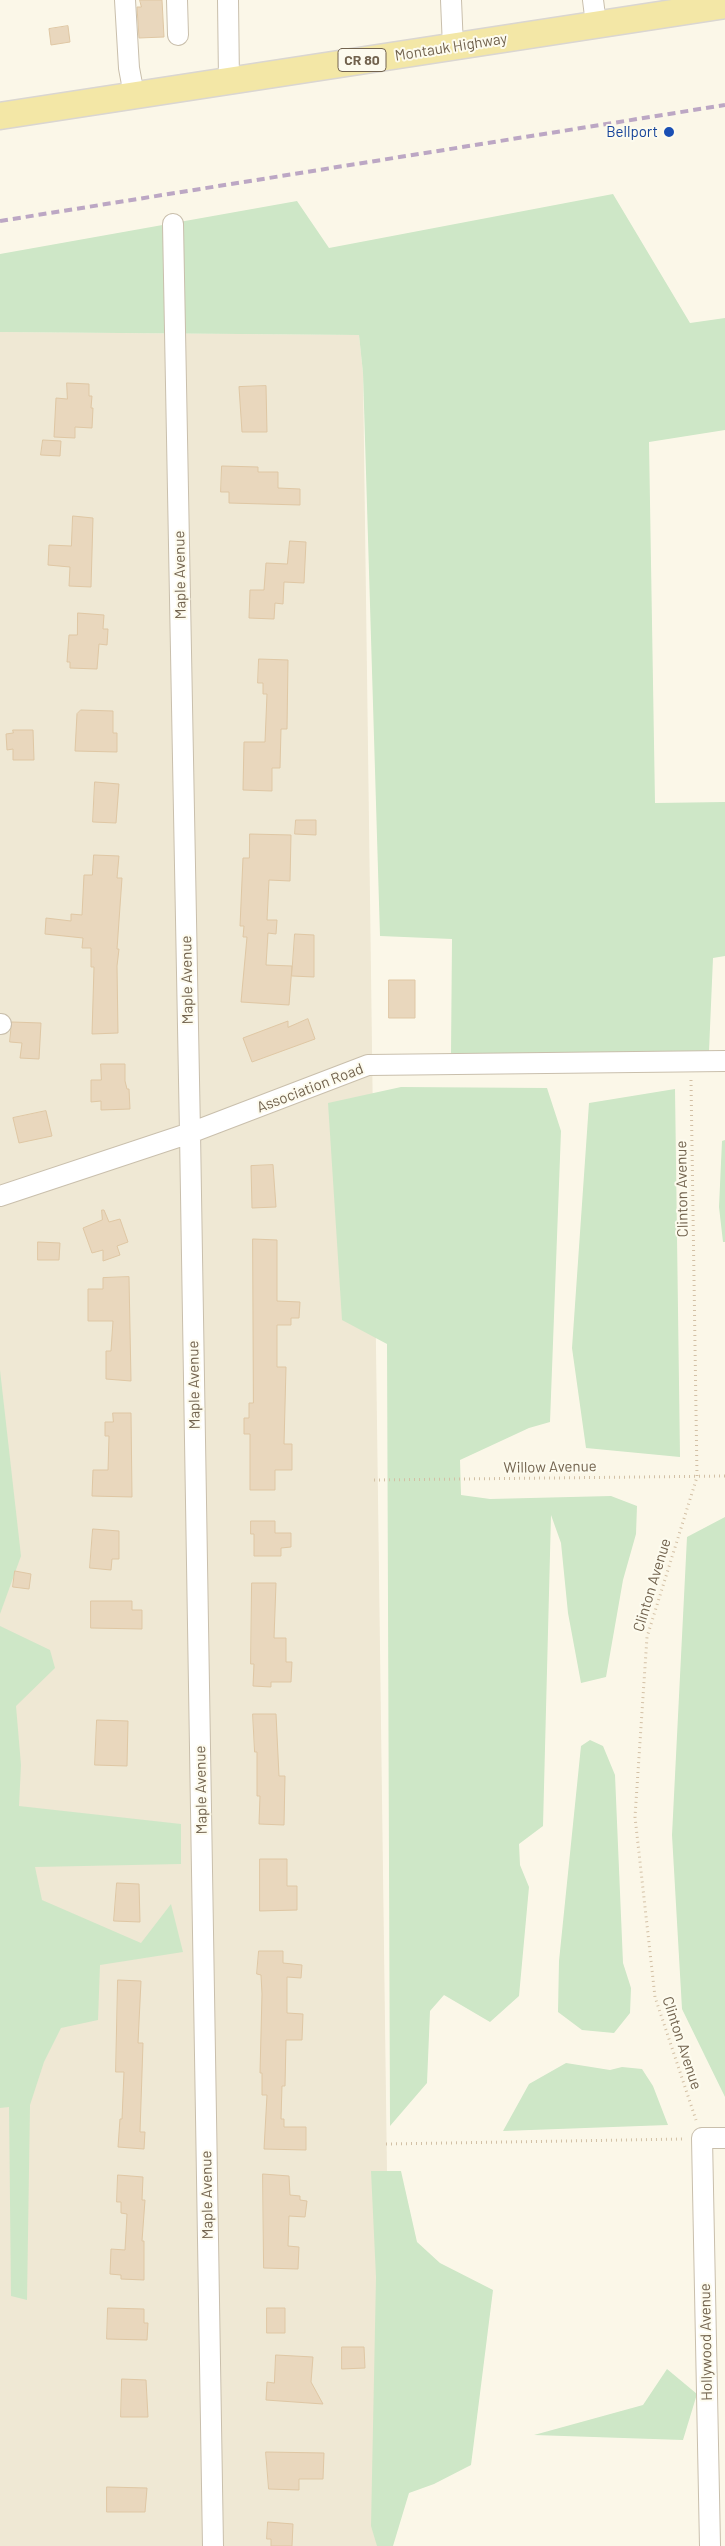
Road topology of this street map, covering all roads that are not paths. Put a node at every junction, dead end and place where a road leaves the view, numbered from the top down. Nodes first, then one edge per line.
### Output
1 (125, 0) edge
2 (177, 0) edge
3 (228, 0) edge
4 (451, 0) edge
5 (724, 0) edge
6 (725, 5) edge
7 (595, 12) edge
8 (178, 35) dead end
9 (453, 47) junction
10 (229, 80) junction
11 (134, 95) junction
12 (0, 116) edge
13 (173, 224) dead end
14 (725, 1061) edge
15 (190, 1133) junction
16 (0, 1196) edge
17 (725, 2138) edge
18 (213, 2546) edge
19 (710, 2546) edge

1 - 11 street
2 - 8 street
3 - 10 street
4 - 9 street
5 - 6 street
6 - 7 main road, Montauk Highway / CR 80
7 - 9 main road, Montauk Highway / CR 80
9 - 10 main road, Montauk Highway / CR 80
10 - 11 main road, Montauk Highway / CR 80
11 - 12 main road, Montauk Highway / CR 80
13 - 15 street, Maple Avenue
14 - 15 street, Association Road
15 - 16 street, Association Road
15 - 18 street, Maple Avenue
17 - 19 street, Hollywood Avenue

